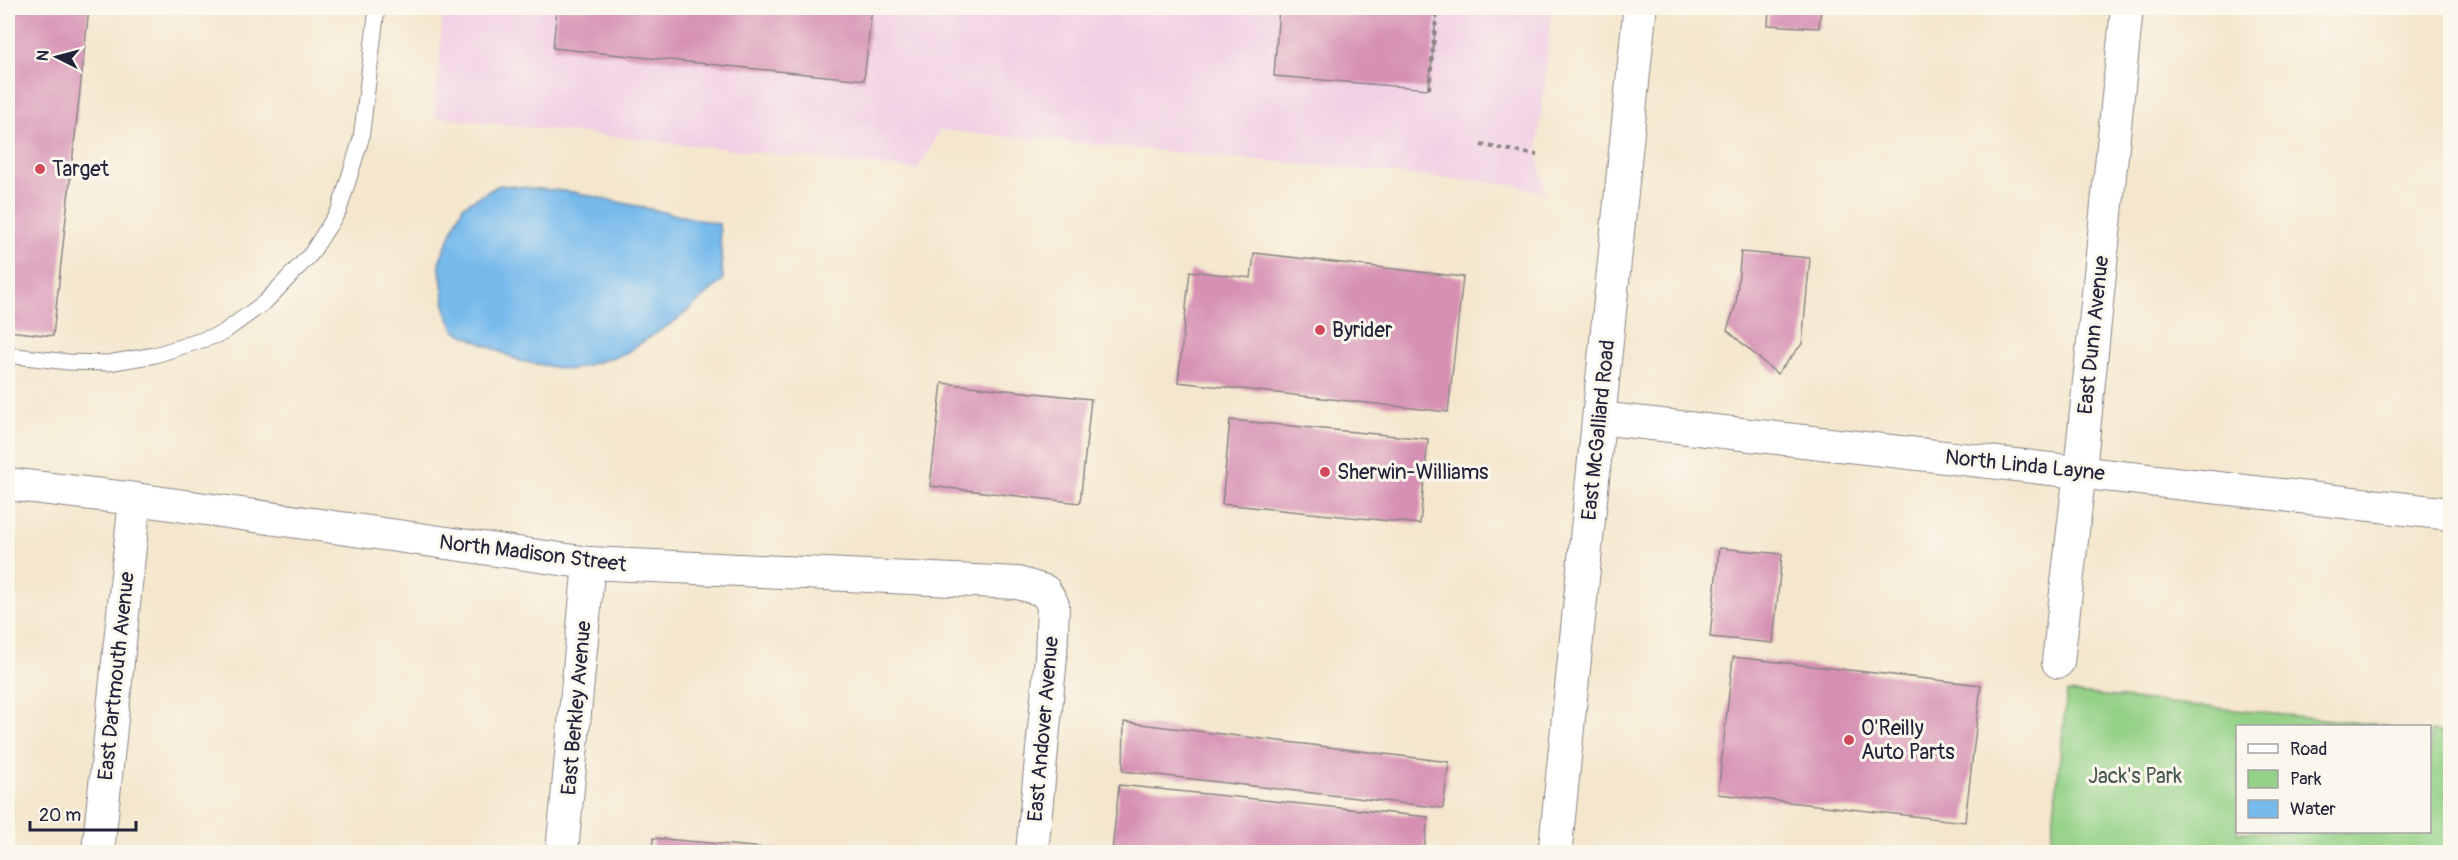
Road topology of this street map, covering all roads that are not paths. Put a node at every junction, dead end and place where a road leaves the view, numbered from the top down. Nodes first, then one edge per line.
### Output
1 (377, 8) edge
2 (1640, 8) edge
3 (2127, 8) edge
4 (8, 356) edge
5 (1599, 418) junction
6 (2080, 470) junction
7 (8, 484) edge
8 (135, 499) junction
9 (2451, 514) edge
10 (589, 562) junction
11 (1053, 605) joint
12 (2058, 662) dead end
13 (98, 852) edge
14 (562, 852) edge
15 (1032, 852) edge
16 (1555, 852) edge

1 - 4 lane
2 - 5 main road, East McGalliard Road
3 - 6 street, East Dunn Avenue
5 - 6 street, North Linda Layne
5 - 16 main road, East McGalliard Road
6 - 9 street, North Linda Layne
6 - 12 street, East Dunn Avenue
7 - 8 street, North Madison Street
8 - 10 street, North Madison Street
8 - 13 street, East Dartmouth Avenue
10 - 11 street, North Madison Street
10 - 14 street, East Berkley Avenue
11 - 15 street, East Andover Avenue

